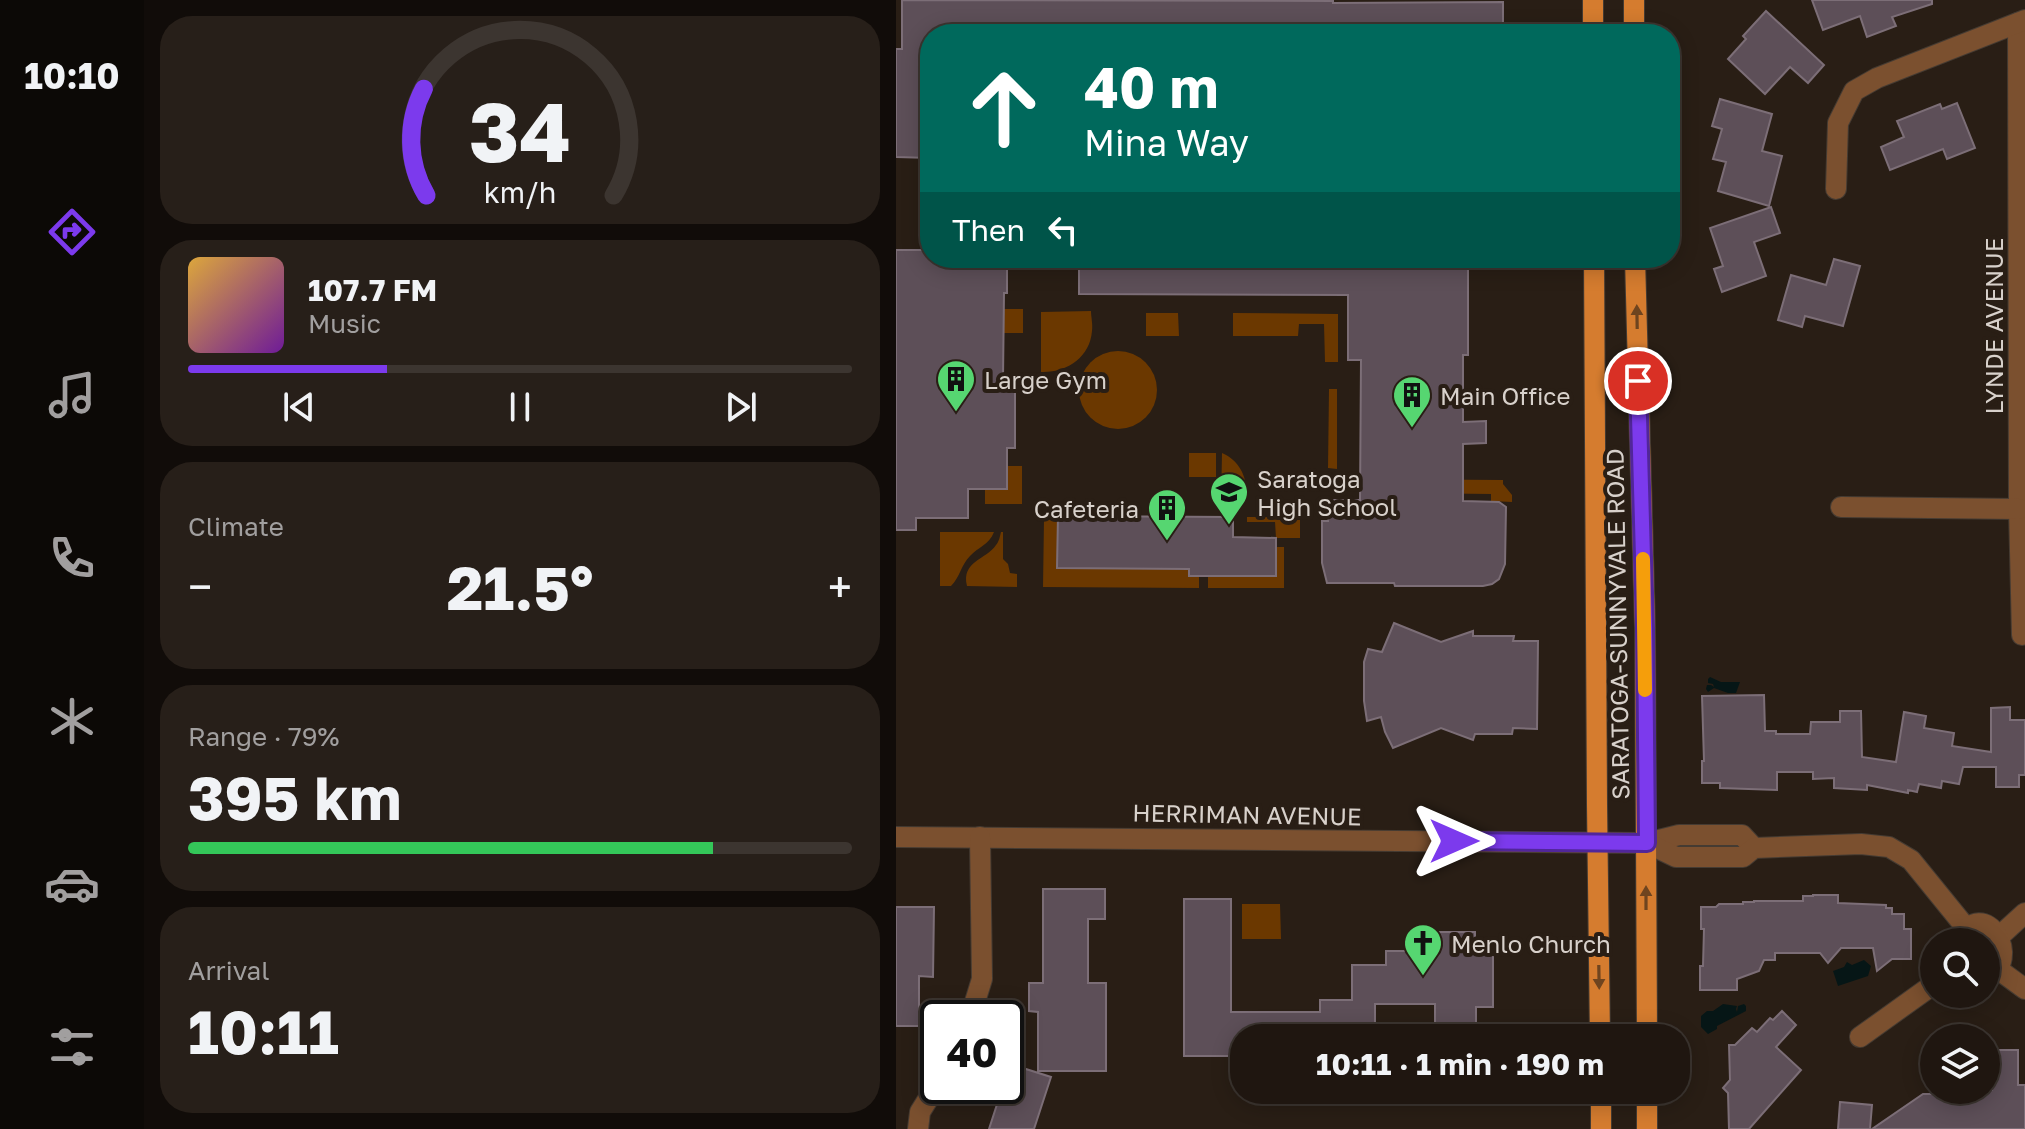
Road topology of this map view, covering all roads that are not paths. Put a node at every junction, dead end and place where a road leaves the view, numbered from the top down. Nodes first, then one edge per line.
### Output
1 (1593, 0) edge
2 (1634, 0) edge
3 (2022, 22) edge
4 (1593, 24) edge
5 (1634, 24) edge
6 (1836, 189) dead end
7 (1594, 268) edge
8 (1635, 268) edge
9 (1841, 507) dead end
10 (2019, 509) junction
11 (2022, 635) dead end
12 (896, 837) edge
13 (980, 837) junction
14 (1598, 843) junction
15 (1647, 843) junction
16 (2025, 913) edge
17 (1957, 928) edge
18 (1969, 928) edge
19 (1997, 928) edge
20 (2000, 931) edge
21 (2003, 933) junction
22 (2000, 966) edge
23 (2000, 976) edge
24 (2025, 989) edge
25 (1920, 994) edge
26 (976, 1000) edge
27 (1600, 1024) edge
28 (1647, 1024) edge
29 (1860, 1037) dead end
30 (925, 1104) edge
31 (1601, 1104) edge
32 (1647, 1104) edge
33 (918, 1129) edge
34 (1601, 1129) edge
35 (1647, 1129) edge

1 - 4 main road
2 - 5 main road
3 - 6 street
3 - 10 street, LYNDE AVENUE
7 - 14 main road, SARATOGA-SUNNYVALE ROAD
15 -> 8 main road, SARATOGA-SUNNYVALE ROAD
9 - 10 street
10 - 11 street, LYNDE AVENUE
12 - 13 street, HERRIMAN AVENUE
13 - 14 street, HERRIMAN AVENUE
13 - 26 street
14 - 15 street, HERRIMAN AVENUE
14 -> 27 main road, SARATOGA-SUNNYVALE ROAD
15 - 17 street
28 -> 15 main road, SARATOGA-SUNNYVALE ROAD
16 - 21 street
18 - 19 street
20 - 21 street
21 - 22 street
23 - 24 street
25 - 29 street
30 - 33 street
31 - 34 main road
32 - 35 main road

